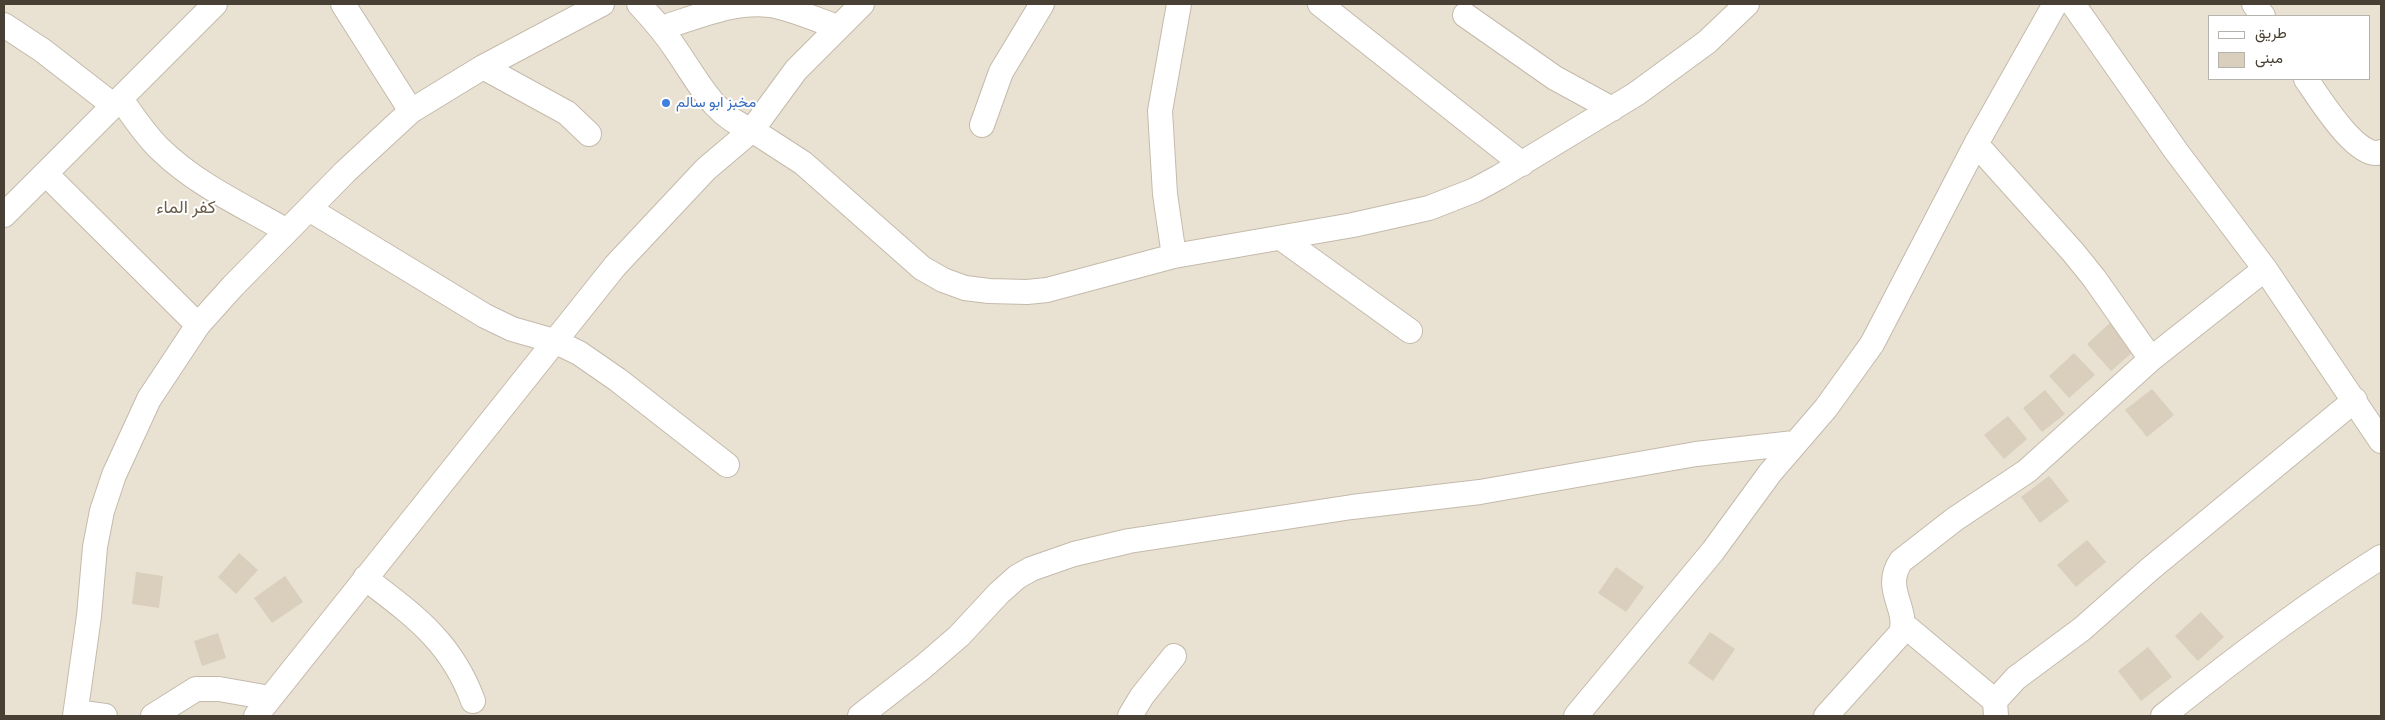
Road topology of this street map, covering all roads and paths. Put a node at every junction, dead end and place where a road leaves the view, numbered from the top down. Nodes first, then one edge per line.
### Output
1 (215, 4) edge
2 (343, 4) edge
3 (602, 4) edge
4 (639, 4) edge
5 (862, 4) edge
6 (1042, 4) edge
7 (1179, 4) edge
8 (1320, 4) edge
9 (1747, 4) edge
10 (2055, 4) edge
11 (2073, 4) edge
12 (2254, 4) edge
13 (2262, 15) edge
14 (1465, 16) dead end
15 (4, 25) edge
16 (661, 28) junction
17 (837, 28) junction
18 (483, 67) junction
19 (2307, 80) edge
20 (117, 102) junction
21 (1612, 109) junction
22 (412, 110) junction
23 (982, 125) dead end
24 (752, 130) junction
25 (589, 134) dead end
26 (1976, 144) junction
27 (2381, 152) edge
28 (1522, 164) junction
29 (46, 174) junction
30 (310, 209) junction
31 (4, 215) edge
32 (287, 231) junction
33 (1281, 238) junction
34 (1174, 256) junction
35 (2265, 269) junction
36 (198, 324) junction
37 (1410, 331) dead end
38 (554, 341) junction
39 (2150, 359) junction
40 (2355, 400) junction
41 (2381, 441) edge
42 (1794, 443) junction
43 (727, 465) dead end
44 (2381, 557) edge
45 (365, 578) junction
46 (1904, 625) junction
47 (1174, 656) dead end
48 (473, 701) dead end
49 (263, 707) edge
50 (1995, 709) edge
51 (75, 714) edge
52 (105, 716) edge
53 (153, 716) edge
54 (860, 716) edge
55 (1130, 716) edge
56 (1576, 716) edge
57 (1826, 716) edge
58 (2163, 716) edge

1 - 20 street
2 - 22 street
3 - 18 street
4 - 16 street
5 - 17 street
6 - 23 street
7 - 34 street
8 - 28 street
9 - 21 street
10 - 26 street
11 - 35 street
12 - 13 street
14 - 21 street
15 - 20 street
16 - 17 street
16 - 24 street
17 - 24 street
18 - 22 street
18 - 25 street
19 - 27 street
20 - 29 street
20 - 32 street
21 - 28 street
22 - 30 street
24 - 34 street
24 - 38 street
26 - 39 street
26 - 42 street
28 - 33 street
29 - 31 street
29 - 36 street
30 - 32 street
30 - 38 street
32 - 36 street
33 - 34 street
33 - 37 street
35 - 39 street
35 - 40 street
36 - 51 street
38 - 43 street
38 - 45 street
39 - 46 street
40 - 41 street
40 - 50 street
42 - 54 street
42 - 56 street
44 - 58 street
45 - 48 street
45 - 49 street
46 - 50 street
46 - 57 street
47 - 55 street
49 - 53 street
51 - 52 street

